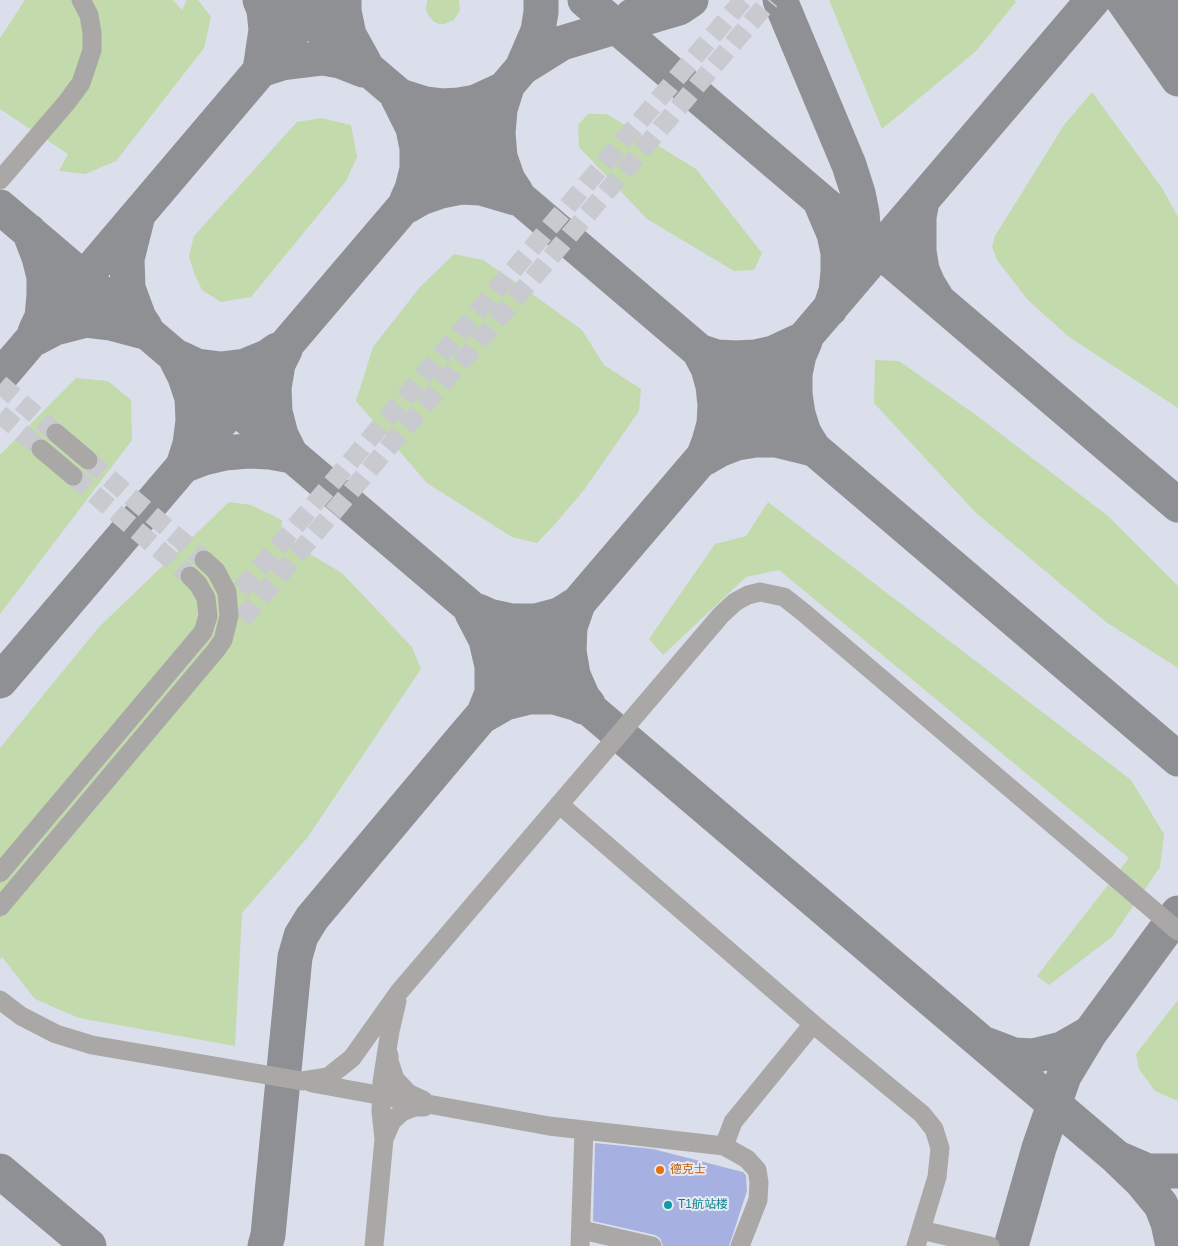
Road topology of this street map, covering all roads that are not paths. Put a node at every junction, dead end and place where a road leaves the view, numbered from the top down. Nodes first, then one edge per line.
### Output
1 (81, 0) edge
2 (0, 180) edge
3 (56, 433) tunnel mouth
4 (41, 449) tunnel mouth
5 (88, 460) tunnel mouth
6 (73, 476) tunnel mouth
7 (204, 560) tunnel mouth
8 (190, 576) tunnel mouth
9 (559, 804) junction
10 (0, 873) edge
11 (0, 907) edge
12 (1178, 931) edge
13 (399, 992) junction
14 (0, 1000) edge
15 (813, 1024) junction
16 (390, 1031) junction
17 (302, 1081) junction
18 (348, 1090) junction
19 (381, 1096) junction
20 (435, 1106) junction
21 (584, 1130) junction
22 (384, 1139) junction
23 (724, 1146) junction
24 (581, 1238) edge
25 (919, 1238) edge
26 (374, 1246) edge
27 (652, 1246) edge
28 (740, 1246) edge
29 (990, 1246) edge

1 - 2 lane
3 - 5 lane
4 - 6 lane
7 - 11 lane
8 - 10 lane
9 - 12 lane
9 - 13 lane
9 - 15 lane
13 - 16 lane
13 - 17 lane
14 - 17 lane
15 - 23 lane
15 - 25 lane
16 - 19 lane
16 - 20 lane
17 - 18 lane
18 - 19 lane
18 - 22 lane
19 - 20 lane
19 - 22 lane
20 - 21 lane
20 - 22 lane
21 - 23 lane
21 - 24 lane
22 - 26 lane
23 - 28 lane
24 - 27 lane
25 - 29 lane

